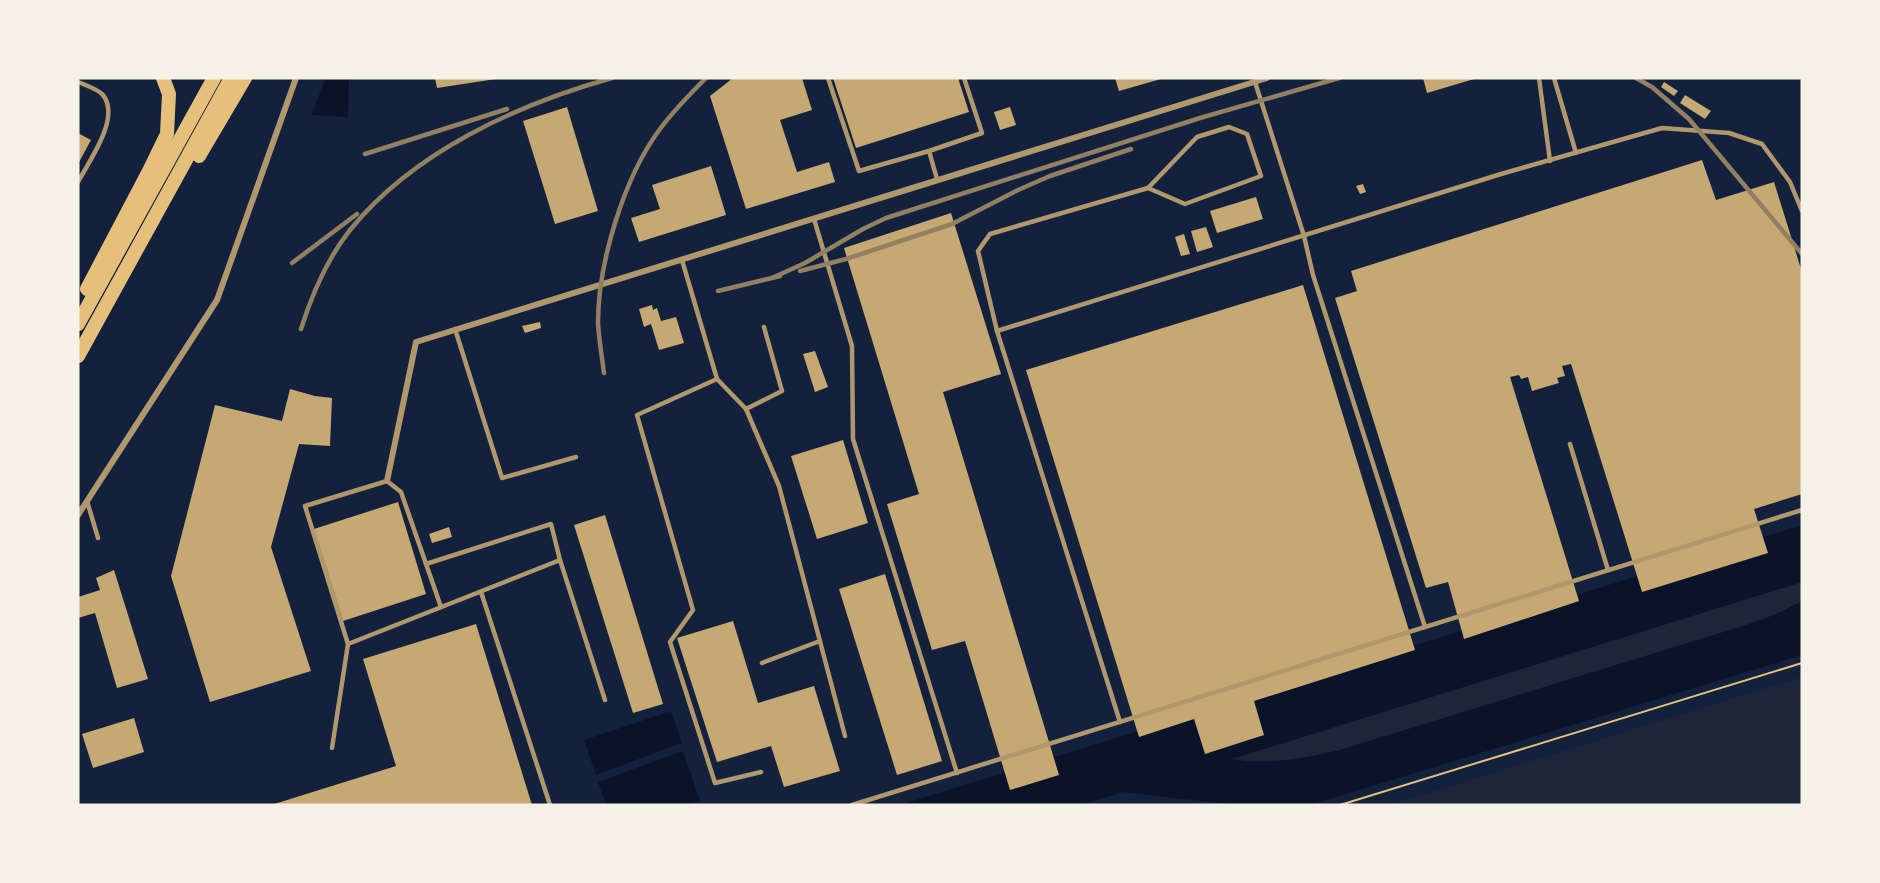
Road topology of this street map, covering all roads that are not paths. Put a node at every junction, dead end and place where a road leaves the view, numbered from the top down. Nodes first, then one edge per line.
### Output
1 (163, 78) edge
2 (214, 78) edge
3 (231, 78) edge
4 (245, 78) edge
5 (296, 78) edge
6 (828, 78) edge
7 (964, 78) edge
8 (1267, 78) edge
9 (1539, 78) edge
10 (1554, 78) edge
11 (78, 82) edge
12 (1255, 82) junction
13 (929, 151) junction
14 (1576, 153) junction
15 (1550, 161) junction
16 (937, 179) junction
17 (78, 182) edge
18 (1148, 188) junction
19 (1802, 211) edge
20 (814, 219) junction
21 (1304, 236) junction
22 (135, 253) junction
23 (681, 260) junction
24 (78, 306) edge
25 (78, 324) edge
26 (764, 327) dead end
27 (455, 329) junction
28 (997, 331) junction
29 (78, 356) edge
30 (717, 379) junction
31 (746, 409) junction
32 (1570, 444) dead end
33 (576, 457) dead end
34 (387, 481) junction
35 (87, 501) junction
36 (1802, 510) edge
37 (78, 515) edge
38 (98, 538) dead end
39 (560, 560) junction
40 (426, 564) junction
41 (1608, 570) junction
42 (481, 592) junction
43 (441, 607) junction
44 (1425, 627) junction
45 (820, 641) junction
46 (348, 644) junction
47 (762, 663) dead end
48 (605, 700) dead end
49 (1120, 722) junction
50 (845, 736) dead end
51 (332, 748) dead end
52 (761, 772) dead end
53 (957, 773) junction
54 (550, 805) edge
55 (852, 805) edge

1 - 24 highway
2 - 25 highway
3 - 22 highway
4 - 22 highway
5 - 35 street
6 - 13 lane
7 - 13 lane
8 - 12 street
9 - 15 lane
10 - 14 lane
11 - 17 lane
12 - 16 street
12 - 21 lane
13 - 16 lane
14 - 15 lane
14 - 19 lane
15 - 21 lane
16 - 20 street
18 - 18 lane
18 - 28 lane
20 - 23 street
20 - 53 lane
21 - 28 lane
21 - 44 lane
22 - 29 highway
23 - 27 street
23 - 30 lane
26 - 31 lane
27 - 33 lane
27 - 34 street
28 - 49 lane
30 - 31 lane
30 - 52 lane
31 - 45 lane
32 - 41 lane
34 - 40 lane
34 - 46 lane
35 - 37 street
35 - 38 lane
36 - 41 lane
39 - 40 lane
39 - 42 lane
39 - 48 lane
40 - 43 lane
41 - 44 lane
42 - 43 lane
42 - 54 lane
43 - 46 lane
44 - 49 lane
45 - 47 lane
45 - 50 lane
46 - 51 lane
49 - 53 lane
53 - 55 lane

